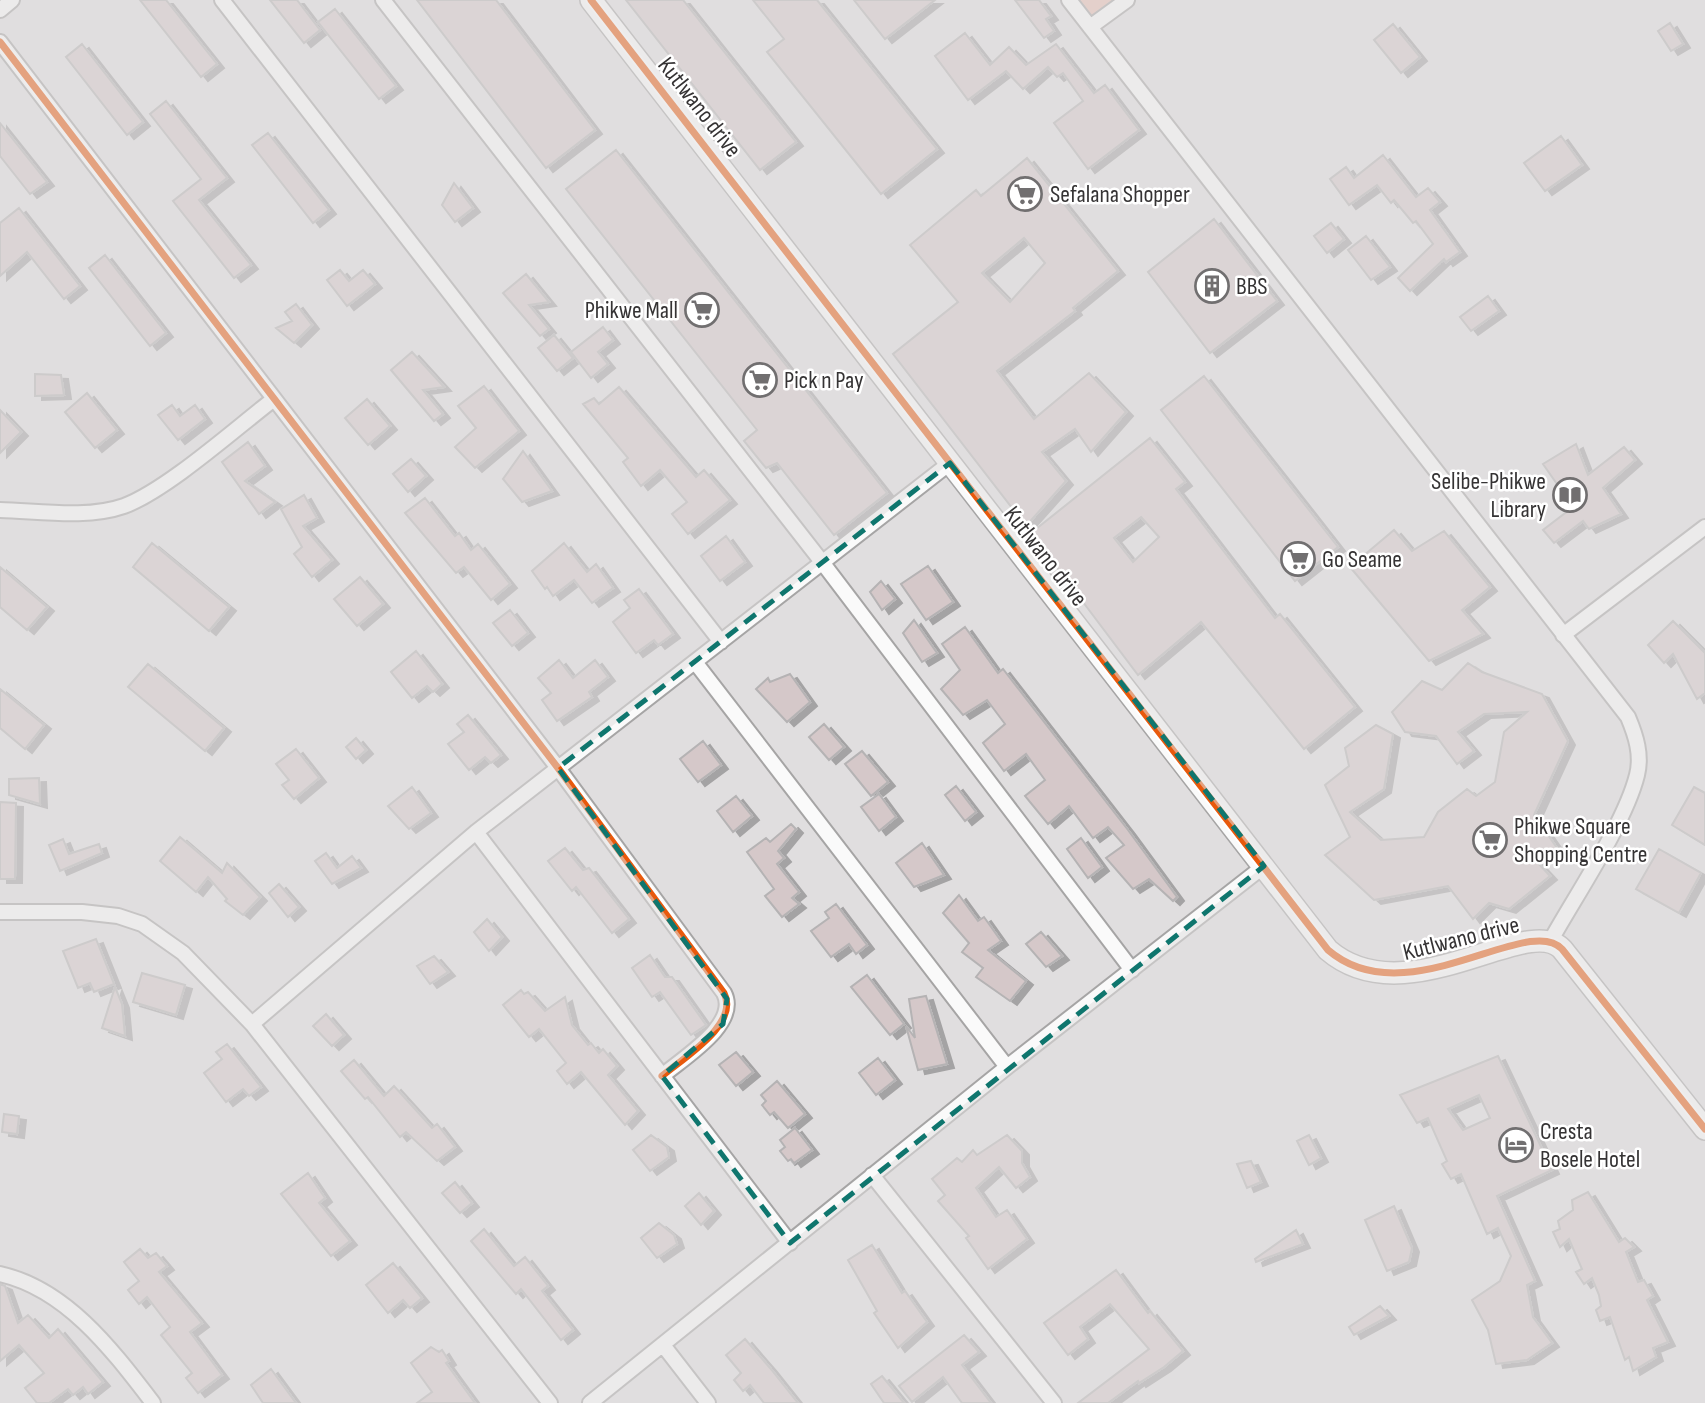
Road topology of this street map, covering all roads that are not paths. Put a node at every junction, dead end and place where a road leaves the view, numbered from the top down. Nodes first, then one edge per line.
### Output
1 (12, 0) edge
2 (222, 0) edge
3 (383, 0) edge
4 (591, 0) edge
5 (1069, 0) edge
6 (1127, 0) edge
7 (0, 10) edge
8 (1090, 27) junction
9 (0, 42) edge
10 (274, 399) junction
11 (950, 463) junction
12 (0, 510) edge
13 (1705, 527) edge
14 (822, 562) junction
15 (1563, 635) junction
16 (721, 642) junction
17 (695, 662) junction
18 (558, 768) junction
19 (476, 832) junction
20 (1264, 866) junction
21 (0, 912) edge
22 (1551, 940) junction
23 (1132, 970) junction
24 (252, 1024) junction
25 (1007, 1067) junction
26 (662, 1076) junction
27 (1705, 1129) edge
28 (872, 1175) junction
29 (790, 1243) junction
30 (0, 1274) edge
31 (663, 1345) junction
32 (153, 1403) edge
33 (550, 1403) edge
34 (590, 1403) edge
35 (708, 1403) edge
36 (1054, 1403) edge

1 - 7 street
2 - 16 street
3 - 14 street
4 - 11 street, Kutlwano drive
5 - 8 street
6 - 8 street
8 - 15 street
9 - 10 street
10 - 12 street
10 - 18 street
11 - 14 street
11 - 20 street, Kutlwano drive
13 - 15 street
14 - 16 street
14 - 23 street
15 - 22 street
16 - 17 street
17 - 18 street
17 - 25 street
18 - 19 street
18 - 26 street
19 - 24 street
19 - 26 street
20 - 22 street, Kutlwano drive
20 - 23 street
21 - 24 street
22 - 27 street
23 - 25 street
24 - 33 street
25 - 28 street
26 - 29 street
28 - 29 street
28 - 36 street
29 - 31 street
30 - 32 street
31 - 34 street
31 - 35 street

